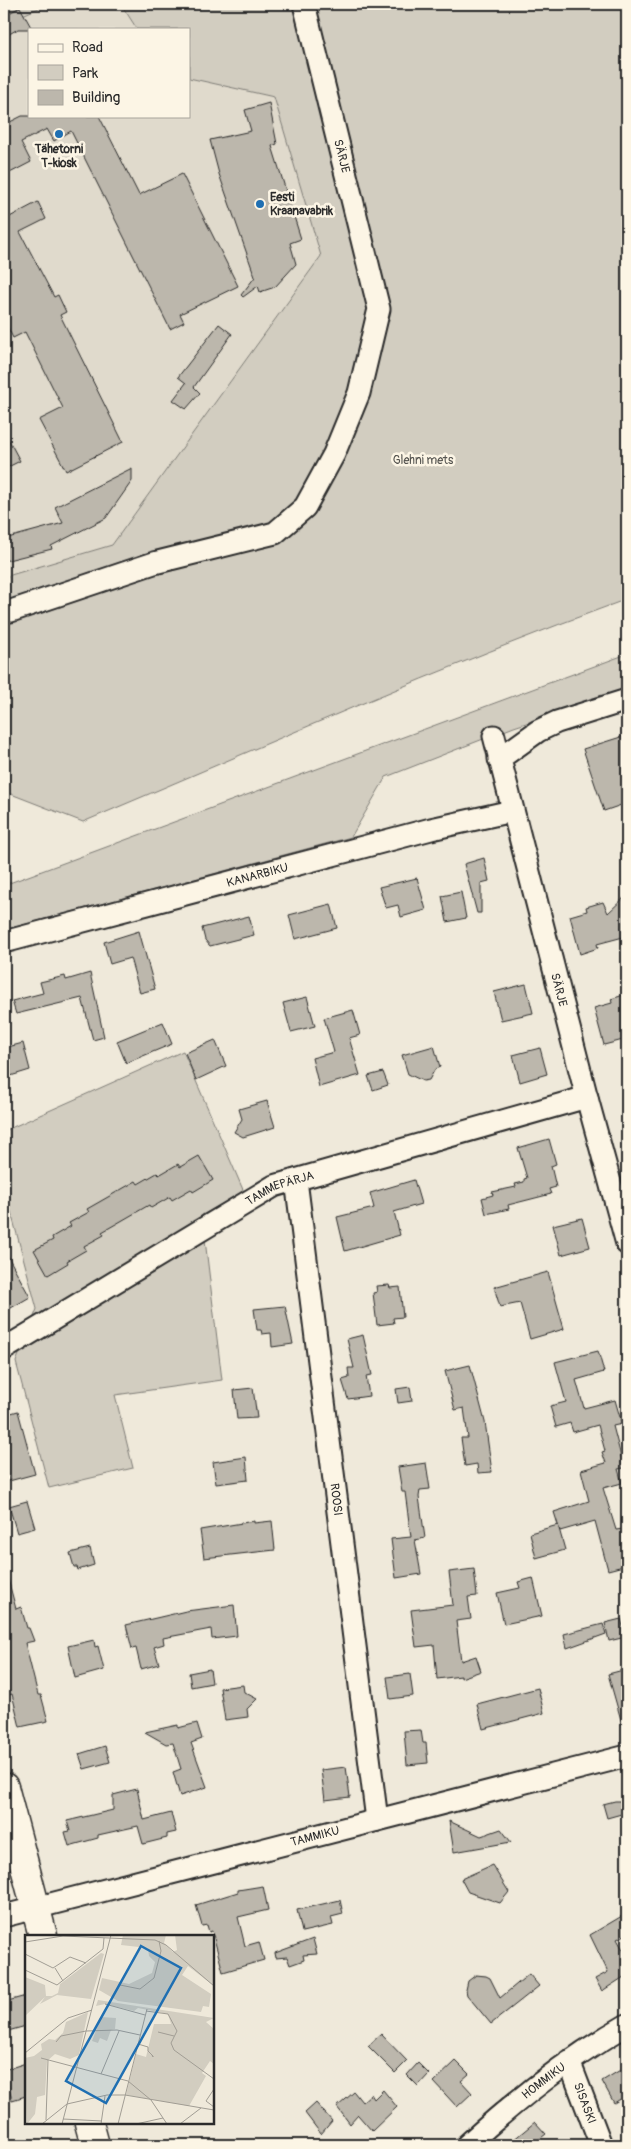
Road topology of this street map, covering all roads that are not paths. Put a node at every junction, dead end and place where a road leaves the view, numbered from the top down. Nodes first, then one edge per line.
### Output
1 (304, 4) edge
2 (11, 611) dead end
3 (627, 700) edge
4 (494, 736) dead end
5 (499, 758) junction
6 (512, 811) junction
7 (4, 942) edge
8 (587, 1097) junction
9 (296, 1180) junction
10 (623, 1210) edge
11 (627, 1244) edge
12 (4, 1349) edge
13 (627, 1756) edge
14 (4, 1787) edge
15 (377, 1820) junction
16 (36, 1908) junction
17 (4, 1916) edge
18 (43, 1935) edge
19 (627, 2025) edge
20 (569, 2061) junction
21 (89, 2124) edge
22 (95, 2145) edge
23 (467, 2145) edge
24 (601, 2145) edge

1 - 2 street, SÄRJE
3 - 5 street
4 - 5 street, SÄRJE
5 - 6 street, SÄRJE
6 - 7 street, KANARBIKU
6 - 8 street, SÄRJE
8 - 9 street, TAMMEPÄRJA
8 - 10 street, SÄRJE
9 - 12 street, TAMMEPÄRJA
9 - 15 street, ROOSI
10 - 11 street, SÄRJE
13 - 15 street, TAMMIKU
14 - 16 main road
15 - 16 street, TAMMIKU
16 - 17 street, TAMMIKU
16 - 18 main road
19 - 20 street, HOMMIKU
20 - 23 street, HOMMIKU
20 - 24 street, SISASKI
21 - 22 main road

